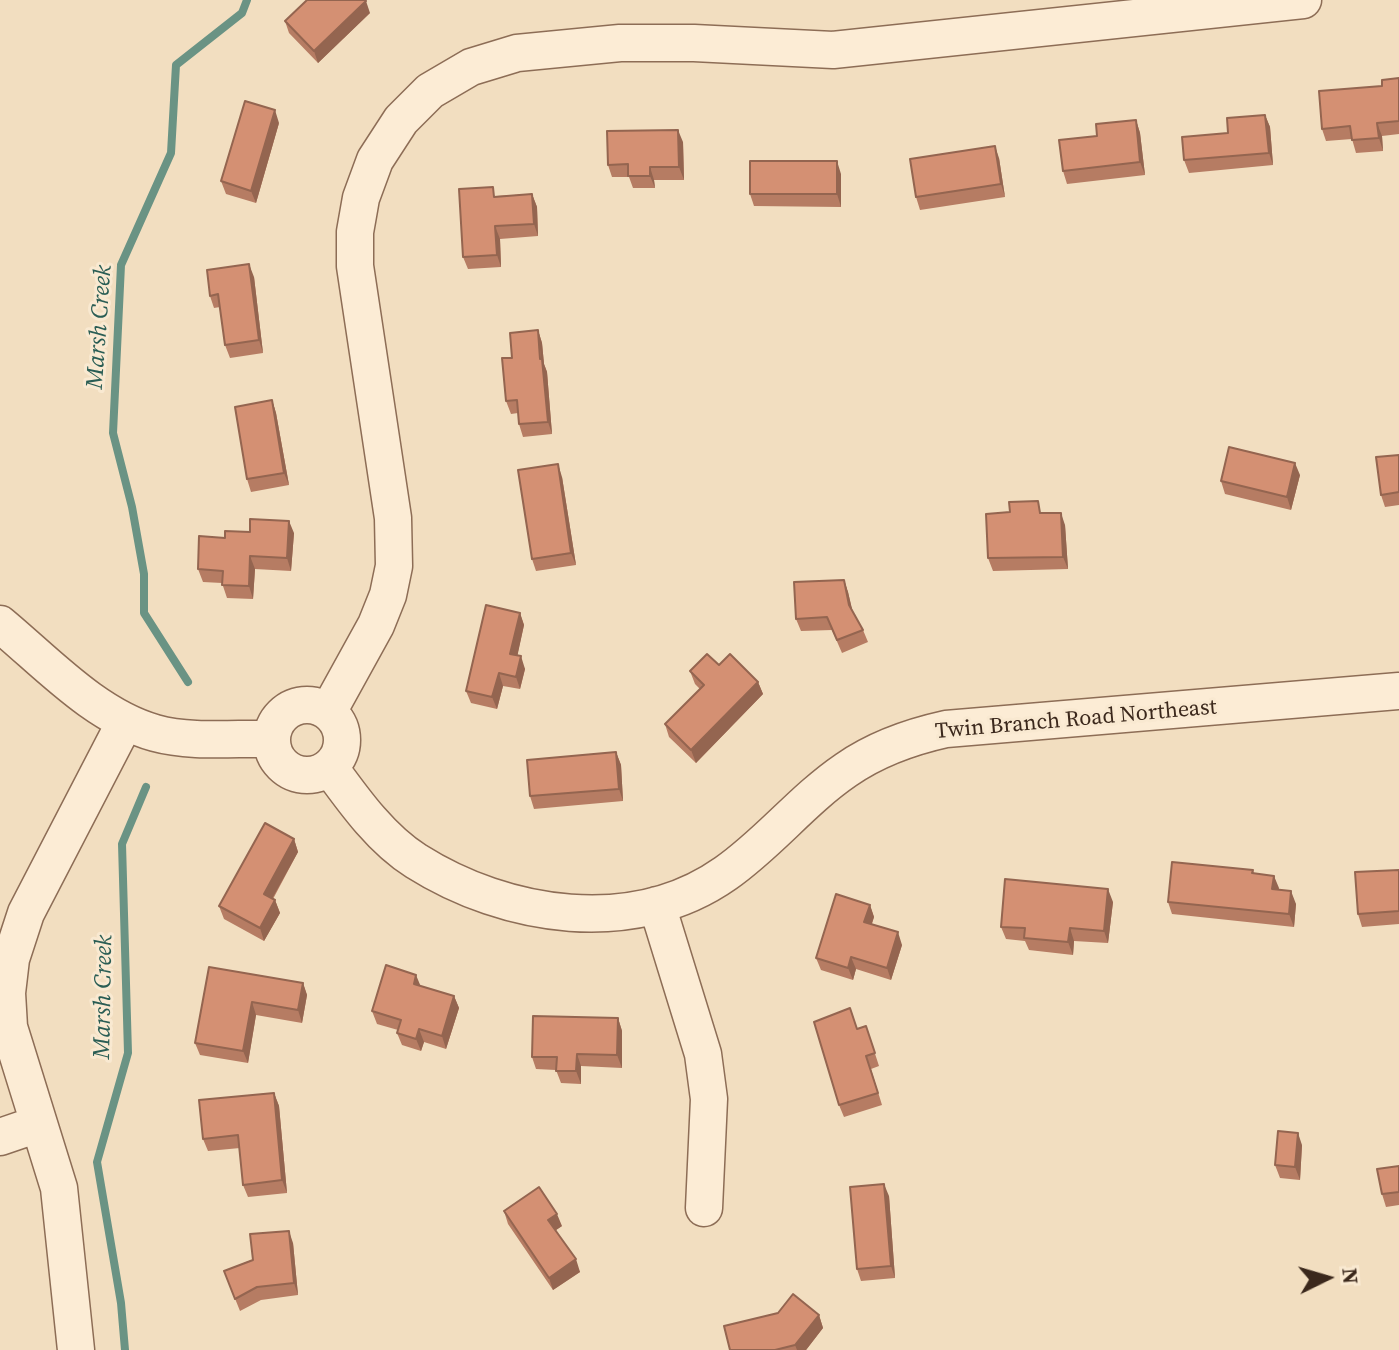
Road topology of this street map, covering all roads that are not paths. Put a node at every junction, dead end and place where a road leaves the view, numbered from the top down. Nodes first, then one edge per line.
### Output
1 (1303, 0) edge
2 (0, 624) edge
3 (1399, 691) edge
4 (328, 712) junction
5 (125, 722) junction
6 (272, 739) junction
7 (330, 768) junction
8 (657, 905) junction
9 (38, 1124) junction
10 (0, 1137) edge
11 (704, 1208) dead end
12 (76, 1350) edge

1 - 4 street
2 - 5 street
3 - 8 street, Twin Branch Road Northeast
4 - 6 street
4 - 7 street
5 - 6 street
5 - 9 street
6 - 7 street
7 - 8 street, Twin Branch Road Northeast
8 - 11 street
9 - 10 street
9 - 12 street

